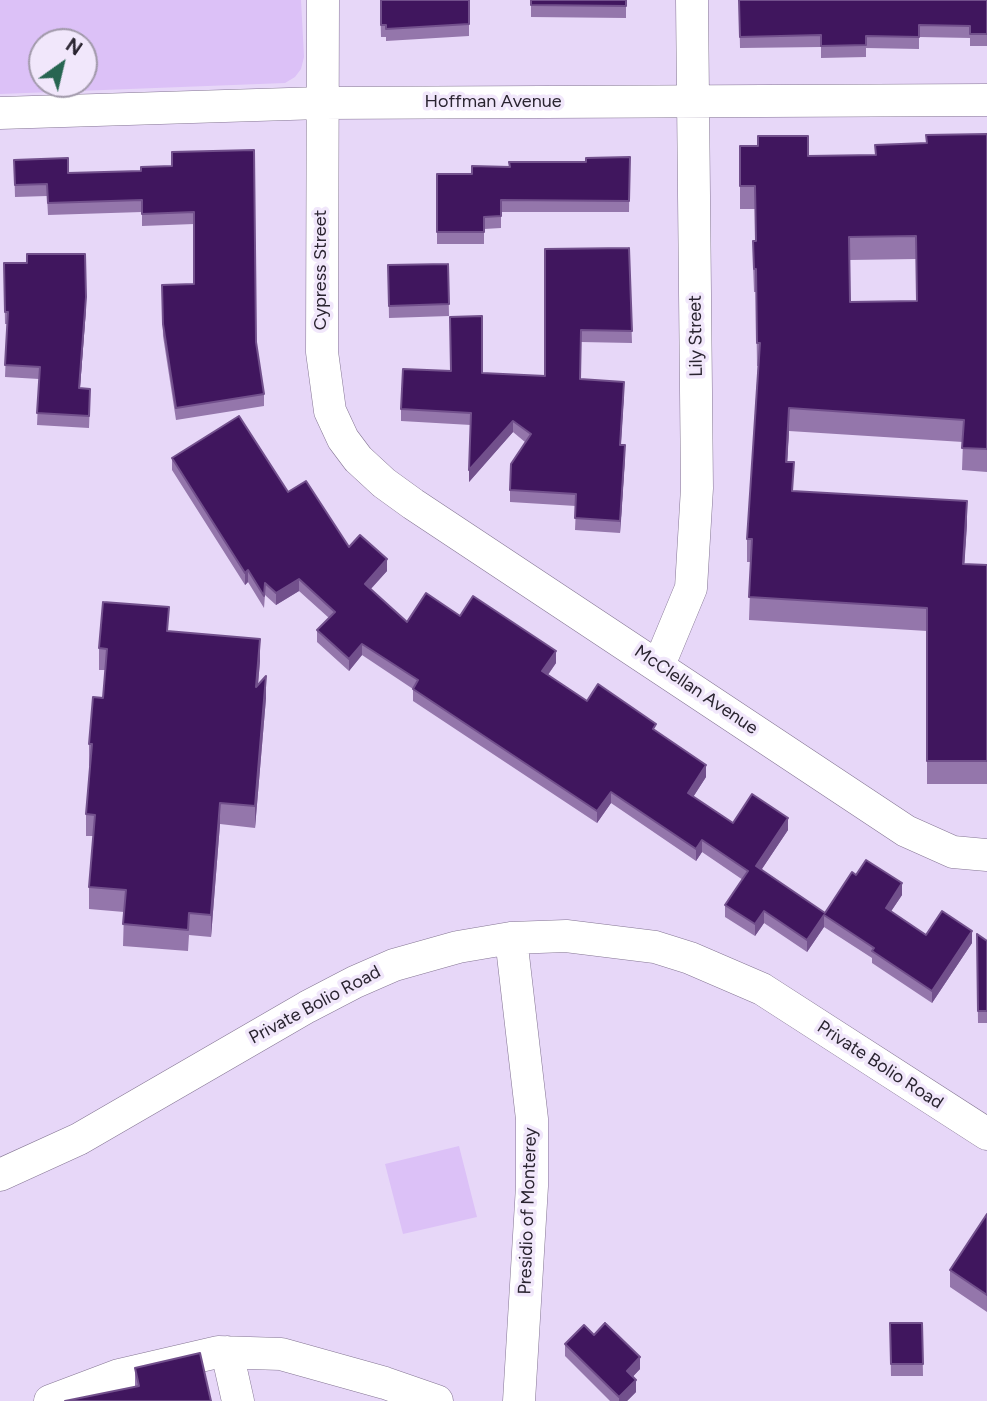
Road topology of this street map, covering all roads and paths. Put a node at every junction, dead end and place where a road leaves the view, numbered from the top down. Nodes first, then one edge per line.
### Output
1 (323, 0) edge
2 (692, 0) edge
3 (987, 100) edge
4 (693, 101) junction
5 (321, 103) junction
6 (0, 113) edge
7 (413, 504) joint
8 (659, 665) junction
9 (987, 855) edge
10 (511, 939) junction
11 (987, 1134) edge
12 (0, 1175) edge
13 (227, 1352) junction
14 (122, 1388) edge
15 (384, 1392) edge
16 (50, 1401) edge
17 (237, 1401) edge
18 (437, 1401) edge
19 (519, 1401) edge

1 - 5 street, Cypress Street
2 - 4 street, Lily Street
3 - 4 street, Hoffman Avenue
4 - 5 street, Hoffman Avenue
4 - 8 street, Lily Street
5 - 6 street, Hoffman Avenue
5 - 7 street, Cypress Street
7 - 8 street, McClellan Avenue
8 - 9 street, McClellan Avenue
10 - 11 street, Private Bolio Road
10 - 12 street, Private Bolio Road
10 - 19 street, Presidio of Monterey
13 - 14 street
13 - 15 street
13 - 17 street
14 - 16 street
15 - 18 street

